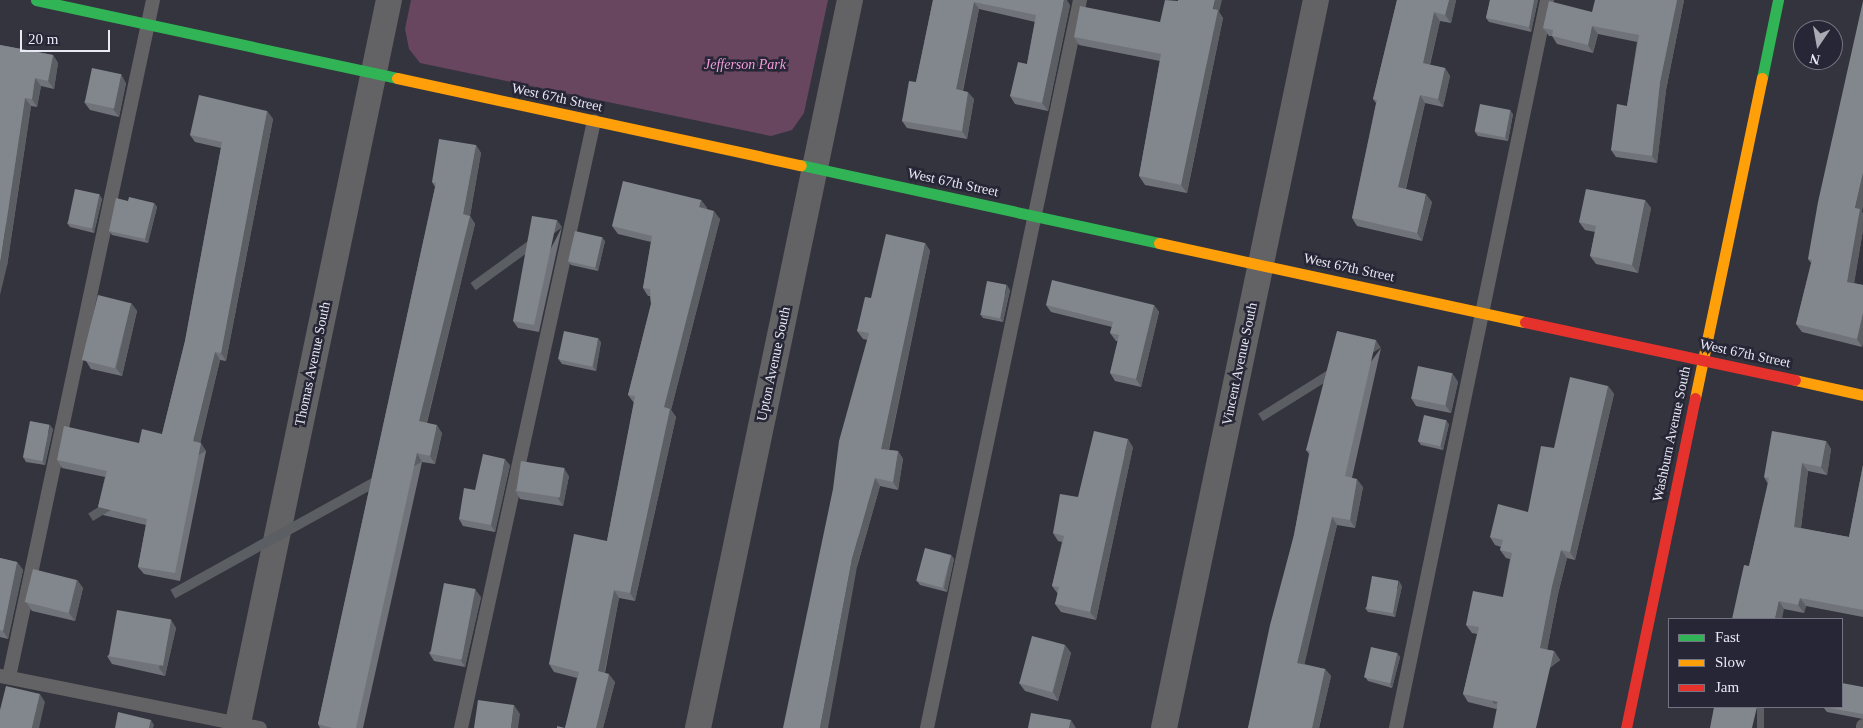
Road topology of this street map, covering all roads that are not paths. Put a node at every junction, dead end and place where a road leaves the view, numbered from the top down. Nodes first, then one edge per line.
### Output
1 (36, 0) edge
2 (153, 0) edge
3 (389, 0) edge
4 (850, 0) edge
5 (1080, 0) edge
6 (1316, 0) edge
7 (1547, 0) edge
8 (1778, 0) edge
9 (148, 24) junction
10 (373, 74) junction
11 (594, 121) junction
12 (815, 168) junction
13 (1035, 216) junction
14 (1261, 265) junction
15 (1482, 312) junction
16 (1703, 360) junction
17 (1863, 395) edge
18 (5, 677) edge
19 (245, 726) edge
20 (461, 728) edge
21 (698, 728) edge
22 (927, 728) edge
23 (1164, 728) edge
24 (1396, 728) edge
25 (1626, 728) edge

1 - 9 street, West 67th Street
2 - 9 lane
3 - 10 street, Thomas Avenue South
4 - 12 street, Upton Avenue South
5 - 13 lane
6 - 14 street, Vincent Avenue South
7 - 15 lane
8 - 16 street, Washburn Avenue South
9 - 10 street, West 67th Street
9 - 18 lane
10 - 11 street, West 67th Street
10 - 19 street, Thomas Avenue South
11 - 12 street, West 67th Street
11 - 20 lane
12 - 13 street, West 67th Street
12 - 21 street, Upton Avenue South
13 - 14 street, West 67th Street
13 - 22 lane
14 - 15 street, West 67th Street
14 - 23 street, Vincent Avenue South
15 - 16 street, West 67th Street
15 - 24 lane
16 - 17 street, West 67th Street
16 - 25 street, Washburn Avenue South
18 - 19 lane

